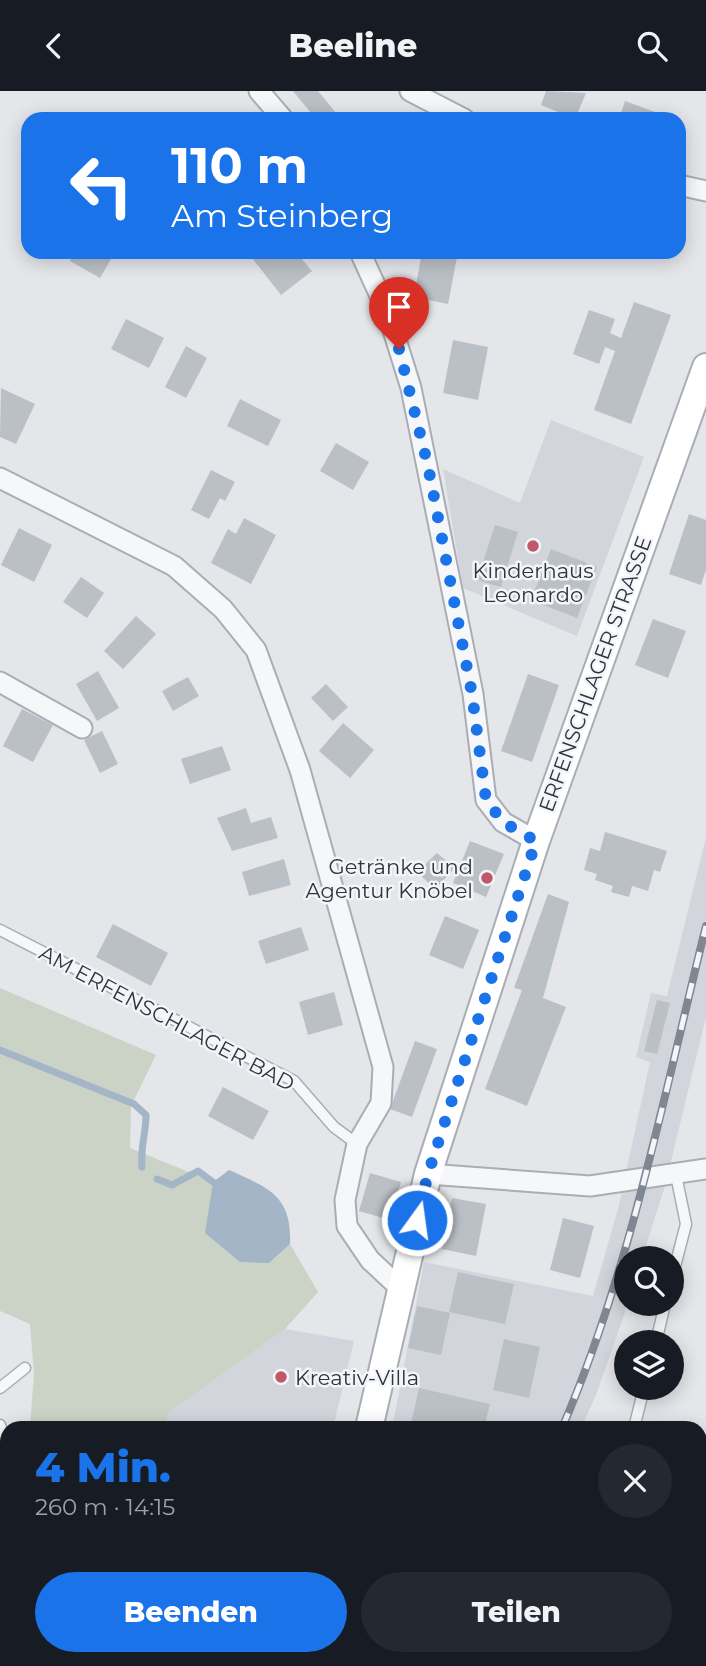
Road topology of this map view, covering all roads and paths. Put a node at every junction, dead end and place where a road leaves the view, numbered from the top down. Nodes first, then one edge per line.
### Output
1 (259, 91) edge
2 (410, 91) edge
3 (277, 112) edge
4 (450, 112) edge
5 (686, 187) edge
6 (706, 191) edge
7 (363, 259) edge
8 (706, 367) edge
9 (0, 478) edge
10 (0, 682) edge
11 (82, 728) dead end
12 (536, 841) junction
13 (0, 930) edge
14 (357, 1144) junction
15 (705, 1165) edge
16 (428, 1174) junction
17 (676, 1175) junction
18 (680, 1246) edge
19 (400, 1288) junction
20 (25, 1368) dead end
21 (0, 1388) edge
22 (641, 1400) edge
23 (371, 1421) edge
24 (636, 1421) edge

1 - 3 street
2 - 4 street
5 - 6 street
7 - 12 street
8 - 12 main road, ERFENSCHLAGER STRASSE
9 - 14 street
10 - 11 street
12 - 16 main road, ERFENSCHLAGER STRASSE
13 - 14 lane, AM ERFENSCHLAGER BAD
14 - 19 street
15 - 17 street
16 - 17 street
16 - 19 main road, ERFENSCHLAGER STRASSE
17 - 18 lane
19 - 23 main road, ERFENSCHLAGER STRASSE
20 - 21 lane
22 - 24 lane

